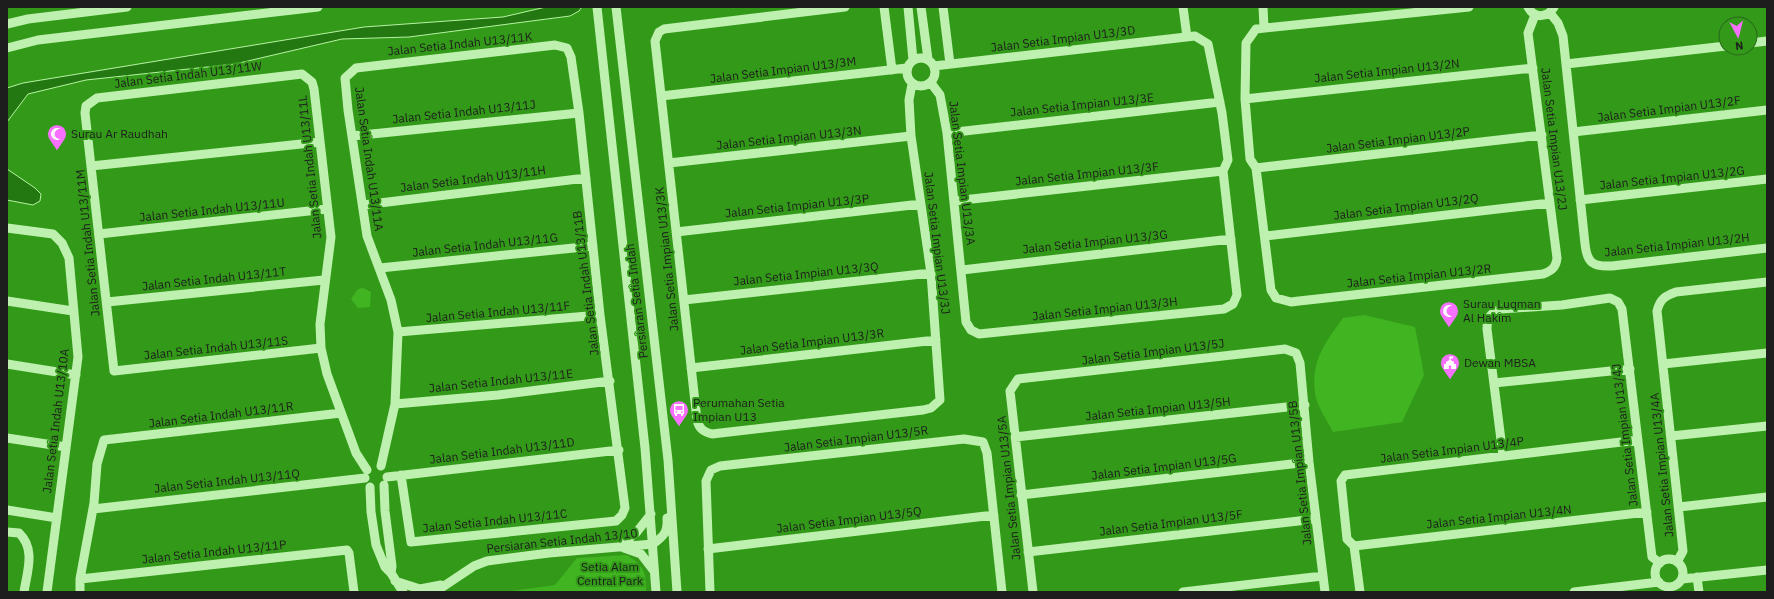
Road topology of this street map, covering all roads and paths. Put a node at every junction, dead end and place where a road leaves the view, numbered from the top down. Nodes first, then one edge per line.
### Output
1 (127, 7) edge
2 (318, 7) edge
3 (845, 7) edge
4 (884, 7) edge
5 (908, 7) edge
6 (921, 7) edge
7 (943, 7) edge
8 (1183, 7) edge
9 (1263, 7) edge
10 (1469, 7) edge
11 (1528, 7) edge
12 (595, 9) edge
13 (617, 10) edge
14 (1552, 10) edge
15 (1535, 15) junction
16 (7, 24) edge
17 (1260, 29) junction
18 (1191, 36) junction
19 (1718, 47) edge
20 (7, 48) edge
21 (567, 48) joint
22 (931, 63) junction
23 (910, 64) junction
24 (950, 64) junction
25 (1566, 64) junction
26 (356, 68) joint
27 (1533, 68) junction
28 (892, 70) junction
29 (302, 74) joint
30 (931, 83) junction
31 (912, 84) junction
32 (661, 96) junction
33 (1245, 99) junction
34 (1220, 102) junction
35 (1767, 110) edge
36 (85, 113) joint
37 (579, 113) junction
38 (1573, 132) junction
39 (947, 133) junction
40 (1542, 135) junction
41 (352, 136) junction
42 (911, 136) junction
43 (320, 142) junction
44 (669, 163) junction
45 (91, 166) junction
46 (1256, 168) junction
47 (1223, 171) junction
48 (586, 178) junction
49 (1767, 179) edge
50 (1580, 200) junction
51 (954, 201) junction
52 (1550, 203) junction
53 (921, 204) junction
54 (363, 205) junction
55 (327, 209) junction
56 (7, 228) edge
57 (676, 232) junction
58 (99, 234) junction
59 (1265, 236) junction
60 (1231, 239) junction
61 (593, 246) junction
62 (1767, 248) edge
63 (1555, 267) joint
64 (380, 268) junction
65 (962, 270) junction
66 (931, 273) junction
67 (324, 280) junction
68 (1767, 282) edge
69 (684, 300) junction
70 (7, 301) edge
71 (107, 302) junction
72 (73, 311) junction
73 (600, 315) junction
74 (398, 332) junction
75 (979, 334) joint
76 (936, 340) junction
77 (321, 348) junction
78 (1296, 353) joint
79 (1767, 353) edge
80 (7, 364) edge
81 (1663, 364) junction
82 (692, 368) junction
83 (1630, 369) junction
84 (114, 371) joint
85 (76, 374) junction
86 (610, 381) junction
87 (1015, 383) joint
88 (1494, 383) junction
89 (395, 404) junction
90 (1305, 405) junction
91 (341, 413) junction
92 (697, 420) joint
93 (1767, 426) edge
94 (1671, 436) junction
95 (1015, 437) junction
96 (7, 438) edge
97 (1638, 440) junction
98 (66, 446) junction
99 (619, 450) junction
100 (1503, 456) junction
101 (668, 460) junction
102 (1309, 462) junction
103 (381, 466) junction
104 (366, 474) junction
105 (401, 475) junction
106 (386, 481) junction
107 (370, 486) junction
108 (1021, 495) junction
109 (1767, 497) edge
110 (1679, 507) junction
111 (93, 509) junction
112 (7, 510) edge
113 (1647, 512) junction
114 (650, 514) junction
115 (622, 515) joint
116 (994, 515) junction
117 (57, 518) junction
118 (1316, 519) junction
119 (7, 532) edge
120 (653, 544) junction
121 (619, 546) junction
122 (1354, 546) junction
123 (708, 549) junction
124 (1028, 552) junction
125 (1677, 562) junction
126 (1660, 563) junction
127 (1767, 570) edge
128 (654, 571) junction
129 (1323, 576) junction
130 (393, 577) junction
131 (1697, 577) junction
132 (80, 579) junction
133 (1682, 579) junction
134 (448, 582) junction
135 (1661, 586) edge
136 (1637, 588) edge
137 (1675, 589) edge
138 (24, 592) edge
139 (47, 592) edge
140 (80, 592) edge
141 (354, 592) edge
142 (396, 592) edge
143 (403, 592) edge
144 (435, 592) edge
145 (656, 592) edge
146 (677, 592) edge
147 (710, 592) edge
148 (1002, 592) edge
149 (1033, 592) edge
150 (1183, 592) edge
151 (1325, 592) edge
152 (1360, 592) edge
153 (1574, 592) edge
154 (1699, 592) edge

1 - 16 street
2 - 20 street
3 - 32 street, Jalan Setia Impian U13/3K
4 - 28 street
5 - 23 street
6 - 22 street
7 - 24 street
8 - 18 street
9 - 17 street
10 - 17 street
11 - 15 street
12 - 114 street, Persiaran Setia Indah
13 - 101 street, Persiaran Setia Indah
14 - 15 street
14 - 25 street
15 - 27 street, Jalan Setia Impian U13/2J
17 - 33 street
18 - 24 street, Jalan Setia Impian U13/3D
18 - 34 street
19 - 25 street
21 - 26 street, Jalan Setia Indah U13/11K
21 - 37 street, Jalan Setia Indah U13/11B
22 - 23 street
22 - 24 street, Jalan Setia Impian U13/3D
22 - 30 street
23 - 28 street, Jalan Setia Impian U13/3M
23 - 31 street
25 - 38 street
26 - 41 street, Jalan Setia Indah U13/11A
27 - 33 street, Jalan Setia Impian U13/2N
27 - 40 street, Jalan Setia Impian U13/2J
28 - 32 street, Jalan Setia Impian U13/3M
29 - 36 street, Jalan Setia Indah U13/11W
29 - 43 street, Jalan Setia Indah U13/11L
30 - 31 street
30 - 39 street, Jalan Setia Impian U13/3A
31 - 42 street, Jalan Setia Impian U13/3J
32 - 44 street, Jalan Setia Impian U13/3K
33 - 46 street
34 - 39 street, Jalan Setia Impian U13/3E
34 - 47 street
35 - 38 street, Jalan Setia Impian U13/2F
36 - 45 street, Jalan Setia Indah U13/11M
37 - 41 street, Jalan Setia Indah U13/11J
37 - 48 street, Jalan Setia Indah U13/11B
38 - 50 street
39 - 51 street, Jalan Setia Impian U13/3A
40 - 46 street, Jalan Setia Impian U13/2P
40 - 52 street, Jalan Setia Impian U13/2J
41 - 54 street, Jalan Setia Indah U13/11A
42 - 44 street, Jalan Setia Impian U13/3N
42 - 53 street, Jalan Setia Impian U13/3J
43 - 45 street
43 - 55 street, Jalan Setia Indah U13/11L
44 - 57 street, Jalan Setia Impian U13/3K
45 - 58 street, Jalan Setia Indah U13/11M
46 - 59 street
47 - 51 street, Jalan Setia Impian U13/3F
47 - 60 street
48 - 54 street, Jalan Setia Indah U13/11H
48 - 61 street, Jalan Setia Indah U13/11B
49 - 50 street, Jalan Setia Impian U13/2G
50 - 62 street, Jalan Setia Impian U13/2H
51 - 65 street, Jalan Setia Impian U13/3A
52 - 59 street, Jalan Setia Impian U13/2Q
52 - 63 street, Jalan Setia Impian U13/2J
53 - 57 street, Jalan Setia Impian U13/3P
53 - 66 street, Jalan Setia Impian U13/3J
54 - 64 street, Jalan Setia Indah U13/11A
55 - 58 street, Jalan Setia Indah U13/11U
55 - 67 street, Jalan Setia Indah U13/11L
56 - 72 street, Jalan Setia Indah U13/10A
57 - 69 street, Jalan Setia Impian U13/3K
58 - 71 street, Jalan Setia Indah U13/11M
59 - 63 street, Jalan Setia Impian U13/2R
60 - 65 street, Jalan Setia Impian U13/3G
60 - 75 street, Jalan Setia Impian U13/3H
61 - 64 street, Jalan Setia Indah U13/11G
61 - 73 street, Jalan Setia Indah U13/11B
64 - 74 street, Jalan Setia Indah U13/11A
65 - 75 street, Jalan Setia Impian U13/3A
66 - 69 street, Jalan Setia Impian U13/3Q
66 - 76 street, Jalan Setia Impian U13/3J
67 - 71 street, Jalan Setia Indah U13/11T
67 - 77 street, Jalan Setia Indah U13/11L
68 - 81 street, Jalan Setia Impian U13/4A
69 - 82 street, Jalan Setia Impian U13/3K
70 - 72 street
71 - 84 street, Jalan Setia Indah U13/11M
72 - 85 street, Jalan Setia Indah U13/10A
73 - 74 street, Jalan Setia Indah U13/11F
73 - 86 street, Jalan Setia Indah U13/11B
74 - 89 street, Jalan Setia Indah U13/11A
76 - 82 street, Jalan Setia Impian U13/3R
76 - 92 street, Jalan Setia Impian U13/3J
77 - 84 street, Jalan Setia Indah U13/11S
77 - 91 street, Jalan Setia Indah U13/11L
78 - 87 street, Jalan Setia Impian U13/5J
78 - 90 street, Jalan Setia Impian U13/5B
79 - 81 street
80 - 85 street
81 - 94 street, Jalan Setia Impian U13/4A
82 - 92 street, Jalan Setia Impian U13/3K
83 - 88 street
83 - 88 street, Jalan Setia Impian U13/4J
83 - 97 street, Jalan Setia Impian U13/4J
85 - 98 street, Jalan Setia Indah U13/10A
86 - 89 street, Jalan Setia Indah U13/11E
86 - 99 street, Jalan Setia Indah U13/11B
87 - 95 street, Jalan Setia Impian U13/5A
88 - 100 street
89 - 103 street, Jalan Setia Indah U13/11A
90 - 95 street, Jalan Setia Impian U13/5H
90 - 102 street, Jalan Setia Impian U13/5B
91 - 104 street, Jalan Setia Indah U13/11L
91 - 111 street, Jalan Setia Indah U13/11R
93 - 94 street
94 - 110 street, Jalan Setia Impian U13/4A
95 - 108 street, Jalan Setia Impian U13/5A
96 - 98 street
97 - 100 street, Jalan Setia Impian U13/4P
97 - 113 street, Jalan Setia Impian U13/4J
98 - 117 street, Jalan Setia Indah U13/10A
99 - 105 street, Jalan Setia Indah U13/11D
99 - 115 street, Jalan Setia Indah U13/11B
100 - 122 street, Jalan Setia Impian U13/4P
101 - 120 street
101 - 146 street, Persiaran Setia Indah
102 - 108 street, Jalan Setia Impian U13/5G
102 - 118 street, Jalan Setia Impian U13/5B
103 - 104 street
103 - 106 street
104 - 107 street
104 - 111 street, Jalan Setia Indah U13/11Q
105 - 106 street, Jalan Setia Indah U13/11D
105 - 115 street, Jalan Setia Indah U13/11C
106 - 107 street
106 - 130 street
107 - 130 street
108 - 124 street, Jalan Setia Impian U13/5A
109 - 110 street
110 - 125 street, Jalan Setia Impian U13/4A
111 - 132 street
112 - 117 street
113 - 122 street, Jalan Setia Impian U13/4N
113 - 126 street, Jalan Setia Impian U13/4J
114 - 120 street, Persiaran Setia Indah
114 - 121 street
116 - 123 street, Jalan Setia Impian U13/5Q
116 - 123 street, Jalan Setia Impian U13/5R
116 - 148 street
117 - 139 street, Jalan Setia Indah U13/10A
118 - 124 street, Jalan Setia Impian U13/5F
118 - 129 street, Jalan Setia Impian U13/5B
119 - 138 street
120 - 121 street, Persiaran Setia Indah 13/10
120 - 128 street, Persiaran Setia Indah
121 - 128 street
121 - 134 street, Persiaran Setia Indah 13/10
122 - 152 street, Jalan Setia Impian U13/4P
123 - 147 street
124 - 149 street, Jalan Setia Impian U13/5A
125 - 126 street
125 - 133 street
126 - 135 street
127 - 131 street
128 - 145 street, Persiaran Setia Indah
129 - 150 street
129 - 151 street, Jalan Setia Impian U13/5B
130 - 134 street
130 - 142 street
130 - 143 street
131 - 133 street
131 - 154 street
132 - 140 street
132 - 141 street, Jalan Setia Indah U13/11P
133 - 137 street
134 - 144 street, Persiaran Setia Indah 13/10
135 - 136 street
135 - 137 street
136 - 153 street

